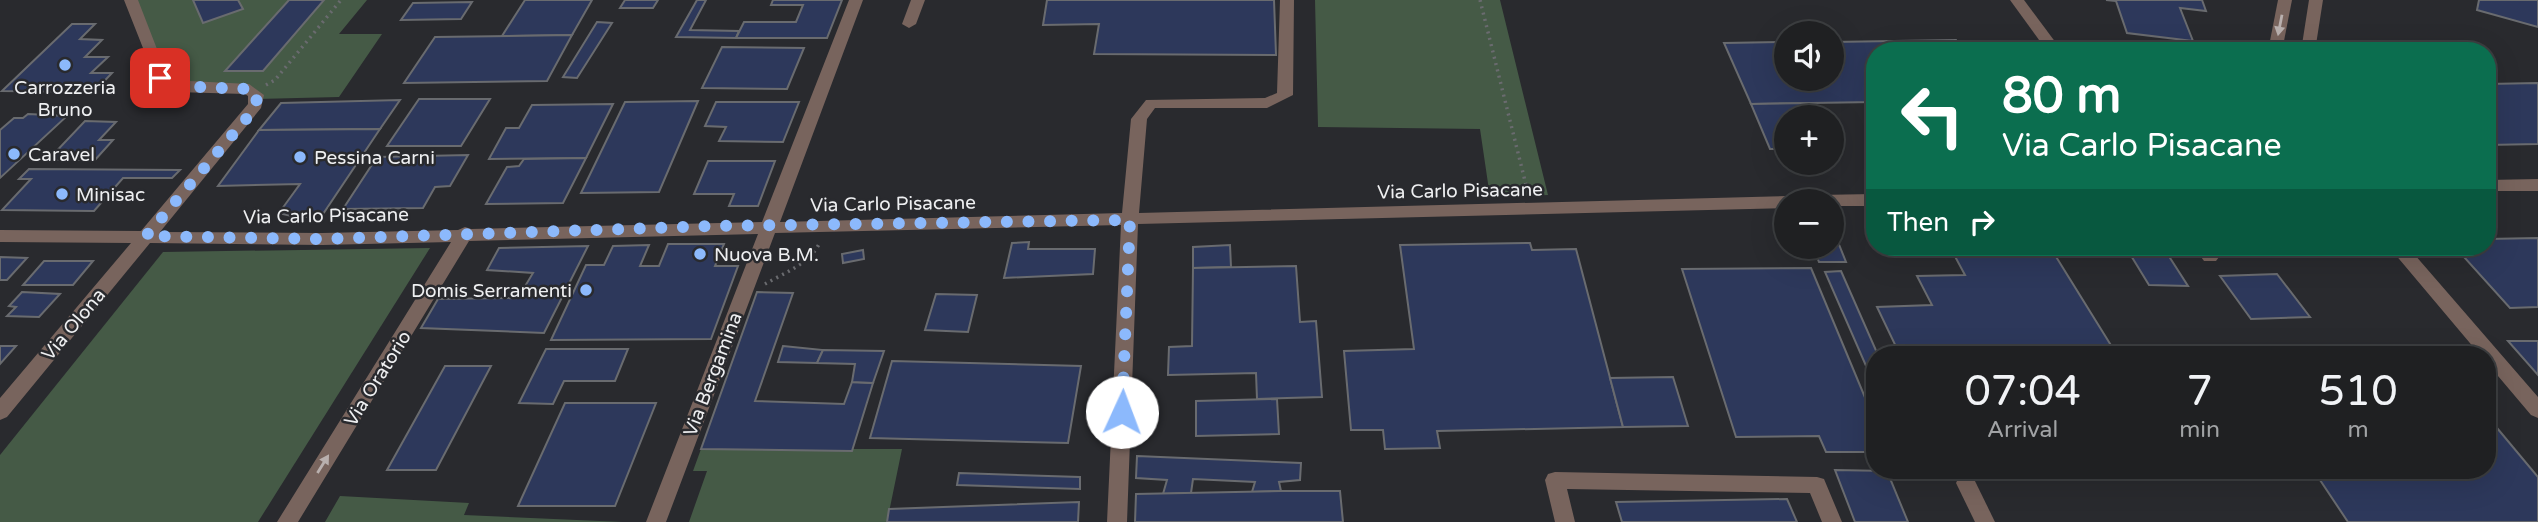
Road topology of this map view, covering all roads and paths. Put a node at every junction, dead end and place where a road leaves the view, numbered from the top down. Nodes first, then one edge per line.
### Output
1 (131, 0) edge
2 (341, 0) edge
3 (856, 0) edge
4 (918, 0) edge
5 (1287, 0) edge
6 (1480, 0) edge
7 (2017, 0) edge
8 (2285, 0) edge
9 (2316, 0) edge
10 (909, 24) dead end
11 (2048, 42) edge
12 (2277, 42) edge
13 (2309, 42) edge
14 (254, 90) junction
15 (2538, 185) edge
16 (2496, 186) edge
17 (1866, 200) edge
18 (1844, 201) edge
19 (1774, 202) edge
20 (1530, 209) junction
21 (1130, 220) junction
22 (768, 225) junction
23 (466, 233) junction
24 (0, 236) edge
25 (146, 236) junction
26 (2406, 256) edge
27 (2483, 346) edge
28 (2496, 361) edge
29 (8, 393) edge
30 (2538, 410) edge
31 (0, 412) edge
32 (1966, 483) dead end
33 (287, 522) edge
34 (656, 522) edge
35 (1117, 522) edge
36 (1565, 522) edge
37 (1832, 522) edge
38 (1985, 522) edge

1 - 14 street
2 - 14 path
3 - 22 street, Via Bergamina
4 - 10 street
5 - 21 street
6 - 20 path
7 - 11 street
8 -> 12 street
9 - 13 street
14 - 25 street, Via Olona
15 - 16 street
17 - 18 street
19 - 20 street, Via Carlo Pisacane
20 - 21 street, Via Carlo Pisacane
21 - 22 street, Via Carlo Pisacane
21 - 35 street
22 - 23 street, Via Carlo Pisacane
22 - 34 street, Via Bergamina
23 - 25 street, Via Carlo Pisacane
33 -> 23 street, Via Oratorio
24 - 25 street, Via Carlo Pisacane
25 - 29 street, Via Olona
26 - 27 street
28 - 30 street
29 - 31 street, Via Olona
32 - 38 street
36 - 37 street

